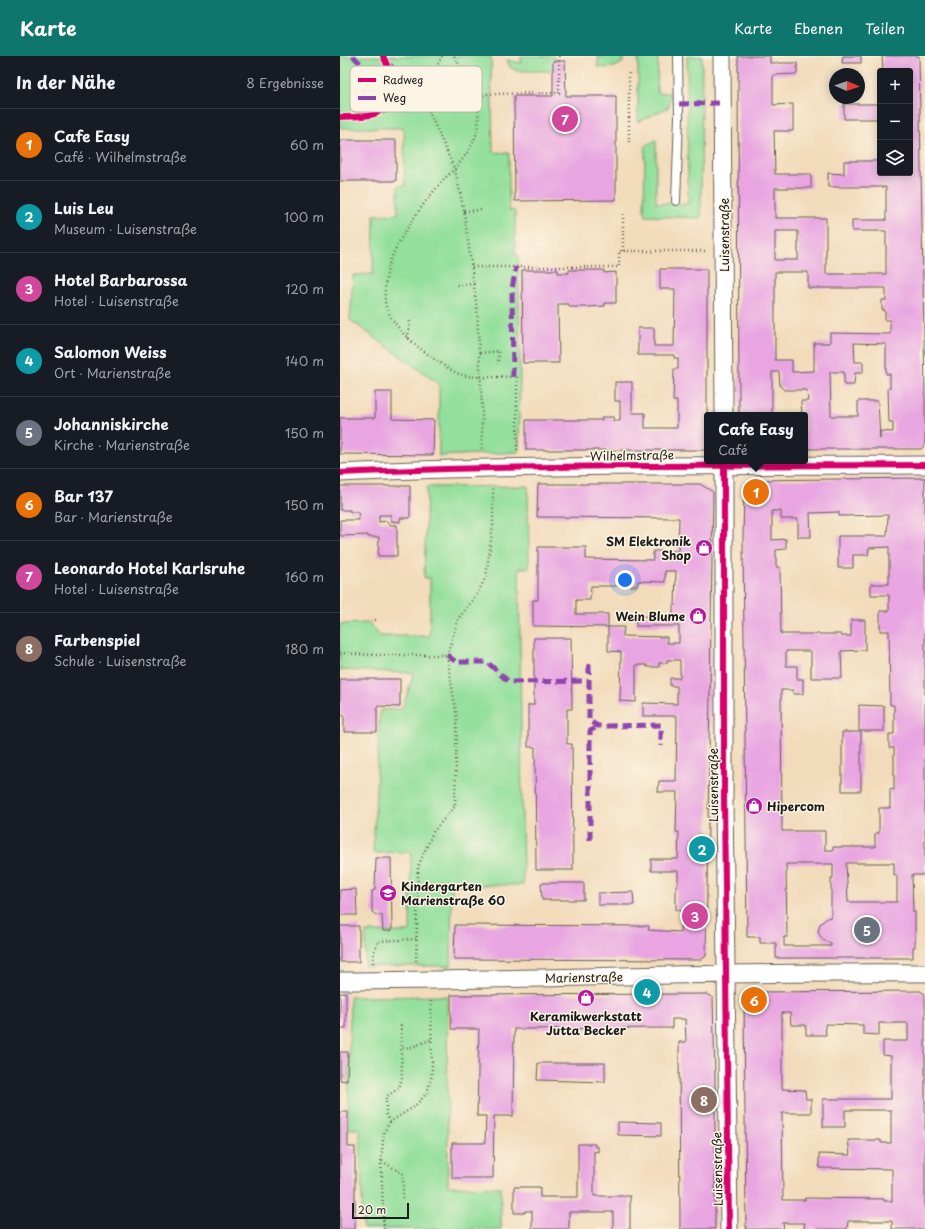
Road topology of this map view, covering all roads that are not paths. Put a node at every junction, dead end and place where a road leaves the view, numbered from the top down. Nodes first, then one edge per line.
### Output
1 (678, 56) edge
2 (722, 56) edge
3 (676, 201) dead end
4 (724, 412) edge
5 (704, 463) edge
6 (724, 464) edge
7 (746, 464) edge
8 (925, 465) edge
9 (340, 473) edge
10 (925, 973) edge
11 (725, 974) junction
12 (340, 981) edge
13 (729, 1229) edge

1 - 3 lane
2 - 4 street, Luisenstraße
5 - 9 street, Wilhelmstraße
6 - 11 street, Luisenstraße
7 - 8 street, Wilhelmstraße
10 - 11 street, Marienstraße
11 - 12 street, Marienstraße
11 - 13 street, Luisenstraße

